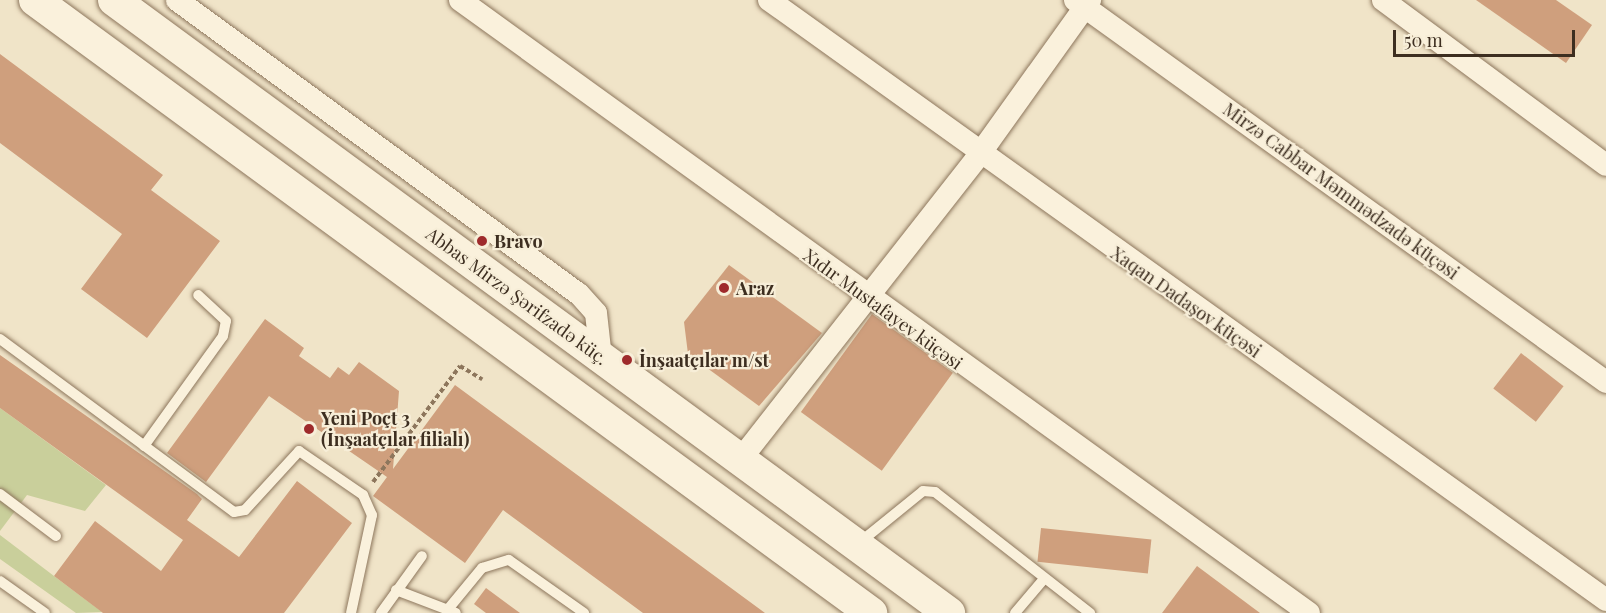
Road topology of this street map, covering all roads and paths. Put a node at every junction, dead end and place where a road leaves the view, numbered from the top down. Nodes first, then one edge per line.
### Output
1 (35, 0) edge
2 (114, 0) edge
3 (177, 0) edge
4 (460, 0) edge
5 (769, 0) edge
6 (1383, 0) edge
7 (1083, 2) edge
8 (979, 155) junction
9 (1606, 165) edge
10 (198, 295) dead end
11 (864, 296) junction
12 (0, 339) edge
13 (601, 358) junction
14 (482, 379) dead end
15 (1606, 382) edge
16 (144, 446) junction
17 (740, 460) junction
18 (0, 494) edge
19 (363, 495) junction
20 (56, 536) dead end
21 (857, 545) junction
22 (422, 556) dead end
23 (0, 580) edge
24 (1043, 580) junction
25 (396, 590) junction
26 (1606, 600) edge
27 (453, 611) edge
28 (45, 613) edge
29 (351, 613) edge
30 (381, 613) edge
31 (584, 613) edge
32 (871, 613) edge
33 (949, 613) edge
34 (1015, 613) edge
35 (1090, 613) edge
36 (1309, 613) edge

1 - 32 main road
2 - 13 main road, Abbas Mirzə Şərifzadə küç.
3 - 13 street
4 - 11 street, Xıdır Mustafayev küçəsi
5 - 8 street, Xaqan Dadaşov küçəsi
6 - 9 street
7 - 8 street
7 - 15 street, Mirzə Cabbar Məmmədzadə küçəsi
8 - 11 street
8 - 26 street, Xaqan Dadaşov küçəsi
10 - 16 lane
11 - 17 street
11 - 36 street, Xıdır Mustafayev küçəsi
12 - 16 lane
13 - 17 main road, Abbas Mirzə Şərifzadə küç.
14 - 19 path
16 - 19 lane
17 - 21 main road, Abbas Mirzə Şərifzadə küç.
18 - 20 lane
19 - 29 lane
21 - 24 lane
21 - 33 main road, Abbas Mirzə Şərifzadə küç.
22 - 25 lane
23 - 28 lane
24 - 34 lane
24 - 35 lane
25 - 27 lane
25 - 30 lane
27 - 31 lane

